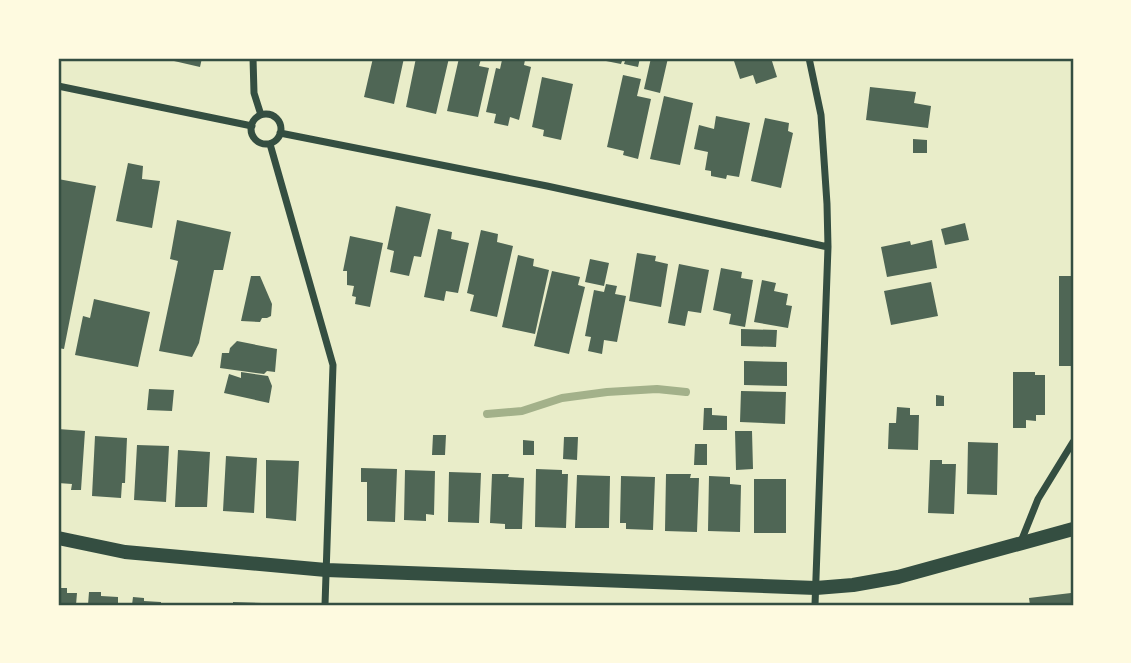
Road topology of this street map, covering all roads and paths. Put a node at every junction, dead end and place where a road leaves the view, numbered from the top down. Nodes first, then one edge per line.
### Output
1 (253, 58) edge
2 (809, 58) edge
3 (58, 86) edge
4 (261, 115) junction
5 (251, 126) junction
6 (280, 133) junction
7 (270, 144) junction
8 (828, 247) junction
9 (1073, 442) edge
10 (1073, 529) edge
11 (58, 538) edge
12 (1019, 544) junction
13 (327, 570) junction
14 (816, 589) junction
15 (325, 605) edge
16 (816, 605) edge

1 - 4 street
2 - 8 street
3 - 5 street
4 - 5 street
4 - 6 street
5 - 7 street
6 - 7 street
6 - 8 street
7 - 13 street
8 - 14 street
9 - 12 street
10 - 12 main road
11 - 13 main road
12 - 14 main road
13 - 14 main road
13 - 15 street
14 - 16 street

